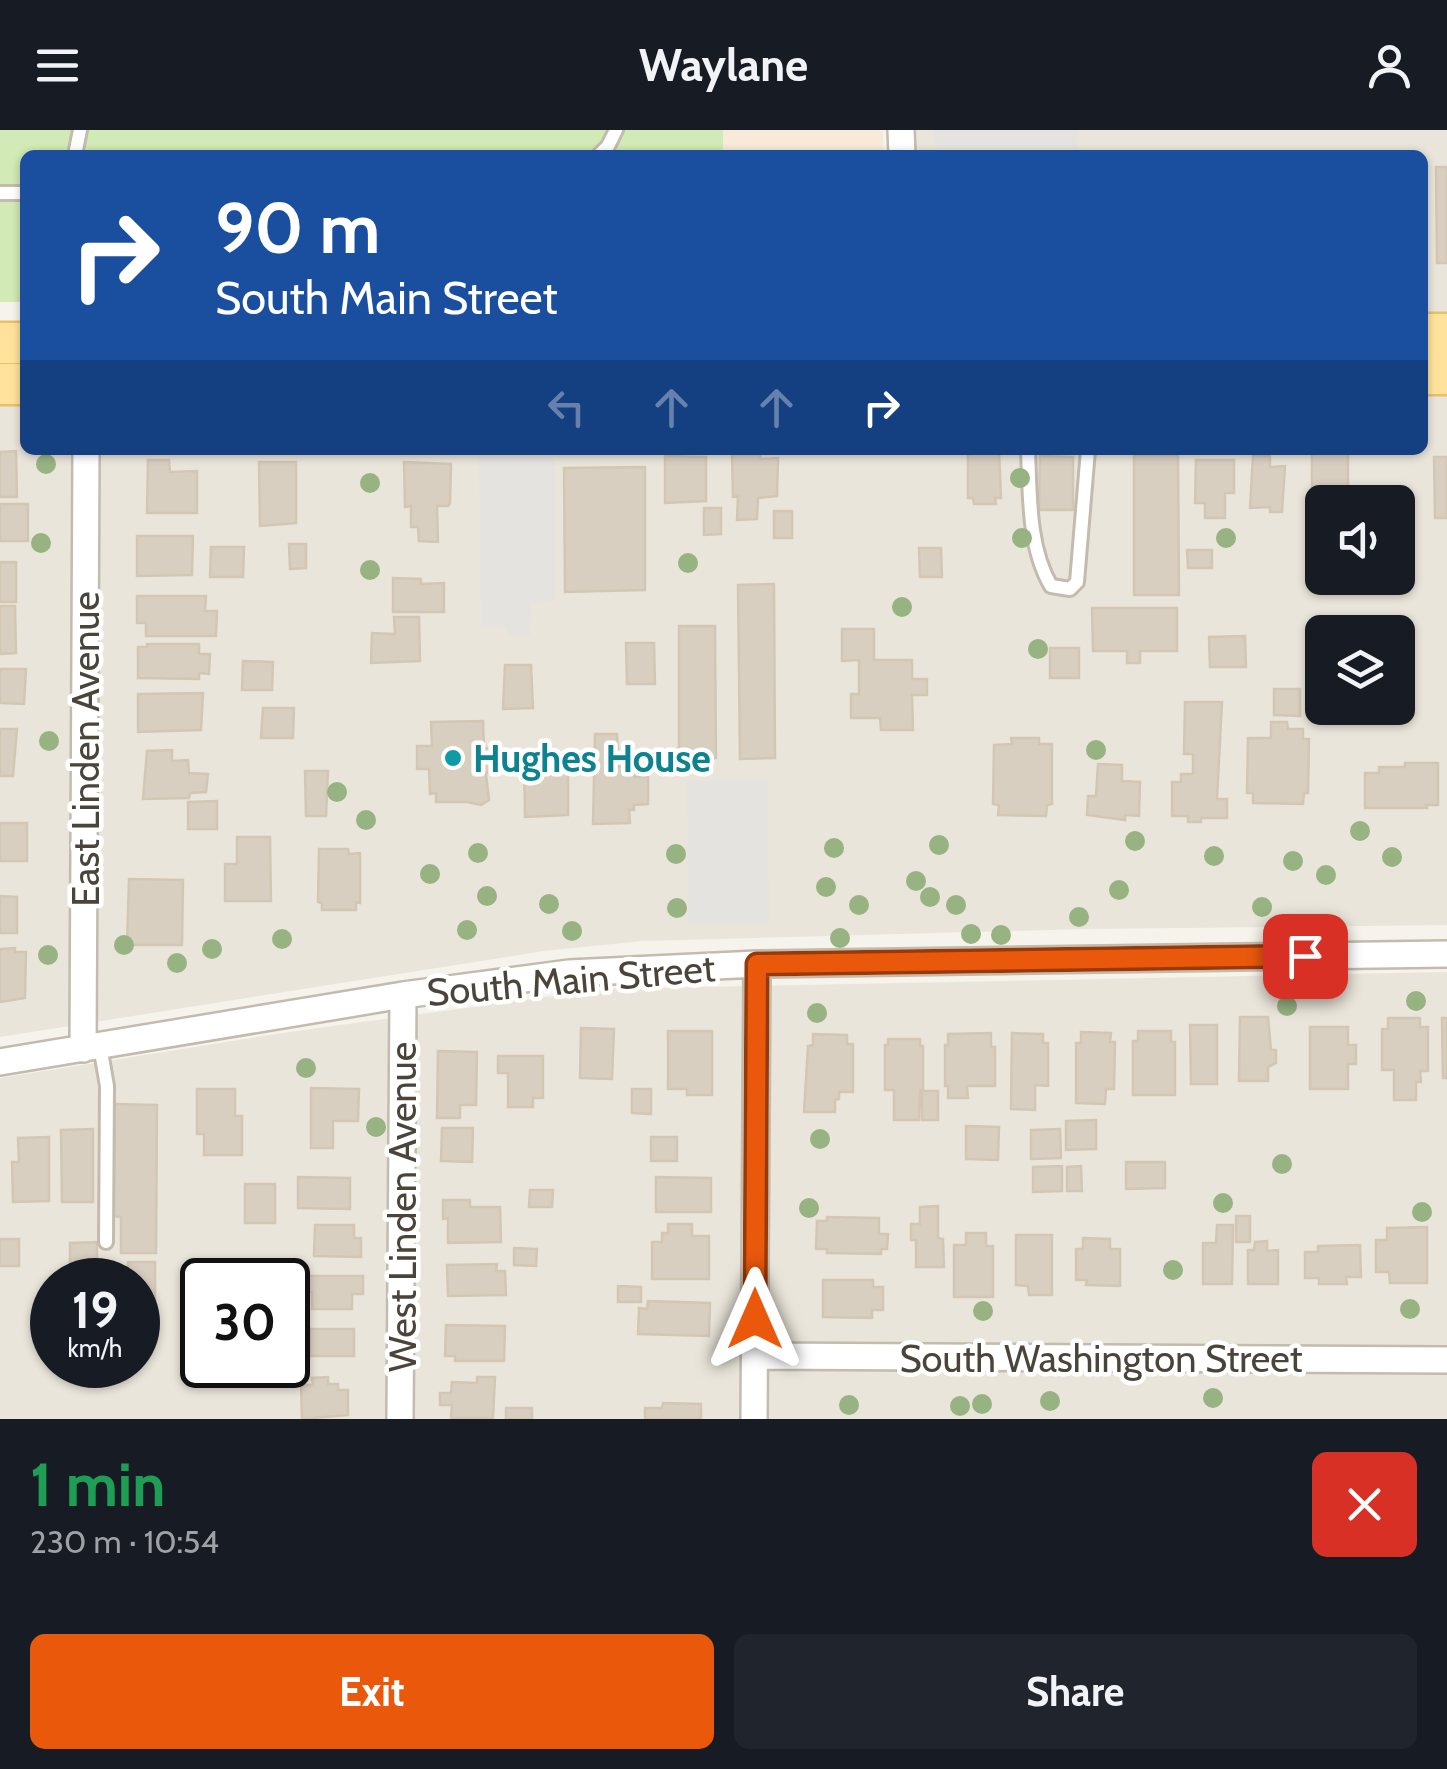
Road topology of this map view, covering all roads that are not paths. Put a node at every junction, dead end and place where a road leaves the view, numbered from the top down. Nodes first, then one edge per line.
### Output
1 (86, 455) edge
2 (1028, 455) edge
3 (1088, 455) edge
4 (1447, 954) edge
5 (757, 964) junction
6 (404, 995) junction
7 (92, 1047) junction
8 (0, 1062) edge
9 (106, 1242) dead end
10 (754, 1356) junction
11 (1447, 1360) edge
12 (400, 1419) edge
13 (754, 1419) edge

1 - 7 street, East Linden Avenue
2 - 3 lane
4 - 5 street, South Main Street
5 - 6 street, South Main Street
5 - 10 street
6 - 7 street, South Main Street
6 - 12 street, West Linden Avenue
7 - 8 street, South Main Street
7 - 9 lane
10 - 11 street, South Washington Street
10 - 13 street

